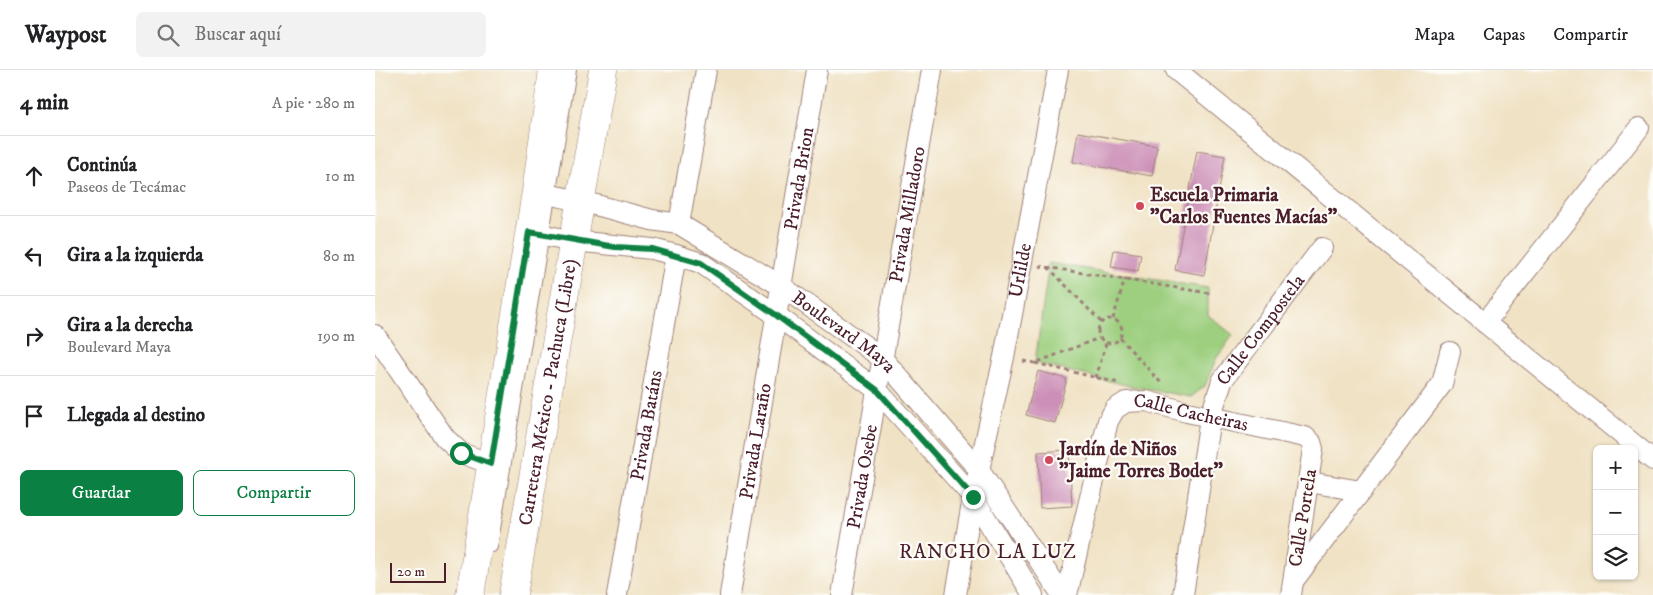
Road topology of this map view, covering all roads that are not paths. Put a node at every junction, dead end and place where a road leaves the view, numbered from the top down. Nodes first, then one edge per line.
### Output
1 (553, 70) edge
2 (571, 70) edge
3 (603, 70) edge
4 (706, 70) edge
5 (817, 70) edge
6 (932, 70) edge
7 (1058, 70) edge
8 (1176, 70) edge
9 (1639, 128) dead end
10 (578, 148) dead end
11 (559, 197) junction
12 (679, 224) junction
13 (552, 237) junction
14 (1322, 248) dead end
15 (676, 255) junction
16 (781, 286) junction
17 (776, 315) junction
18 (1485, 323) junction
19 (375, 335) edge
20 (1450, 352) dead end
21 (882, 358) junction
22 (877, 390) junction
23 (1210, 418) junction
24 (1311, 442) joint
25 (1653, 460) edge
26 (491, 464) junction
27 (979, 470) junction
28 (1309, 482) junction
29 (1361, 491) junction
30 (973, 497) junction
31 (490, 556) dead end
32 (1292, 588) edge
33 (470, 595) edge
34 (502, 595) edge
35 (513, 595) edge
36 (617, 595) edge
37 (730, 595) edge
38 (842, 595) edge
39 (956, 595) edge
40 (1033, 595) edge
41 (1062, 595) edge
42 (1067, 595) edge
43 (1183, 595) edge

1 - 11 main road, Carretera México - Pachuca (Libre)
2 - 11 lane
3 - 11 main road, Carretera México - Pachuca (Libre)
4 - 12 street
5 - 16 street, Privada Brion
6 - 21 street, Privada Milladoro
7 - 27 street, Urlilde
8 - 18 street
9 - 18 street
10 - 11 lane
11 - 12 street, Boulevard Maya
11 - 13 main road, Carretera México - Pachuca (Libre)
11 - 13 main road, Carretera México - Pachuca (Libre)
12 - 16 street, Boulevard Maya
13 - 15 street, Boulevard Maya
13 - 26 main road, Carretera México - Pachuca (Libre)
13 - 31 lane
13 - 34 lane
13 - 35 main road, Carretera México - Pachuca (Libre)
14 - 23 street, Calle Compostela
15 - 17 street, Boulevard Maya
15 - 36 street, Privada Batáns
16 - 17 street, Privada Laraño
16 - 21 street, Boulevard Maya
17 - 22 street, Boulevard Maya
17 - 37 street, Privada Laraño
18 - 25 street
19 - 26 street
20 - 29 street
21 - 22 street, Privada Osebe
21 - 27 street, Boulevard Maya
22 - 30 street, Boulevard Maya
22 - 38 street, Privada Osebe
23 - 24 street, Calle Cacheiras
23 - 42 street, Calle Cacheiras
23 - 43 street, Calle Compostela
24 - 28 street, Calle Portela
26 - 33 main road, Carretera México - Pachuca (Libre)
27 - 30 street, Urlilde
27 - 41 street, Boulevard Maya
28 - 29 street
28 - 32 street, Calle Portela
29 - 32 street
30 - 39 street, Urlilde
30 - 40 street, Boulevard Maya

